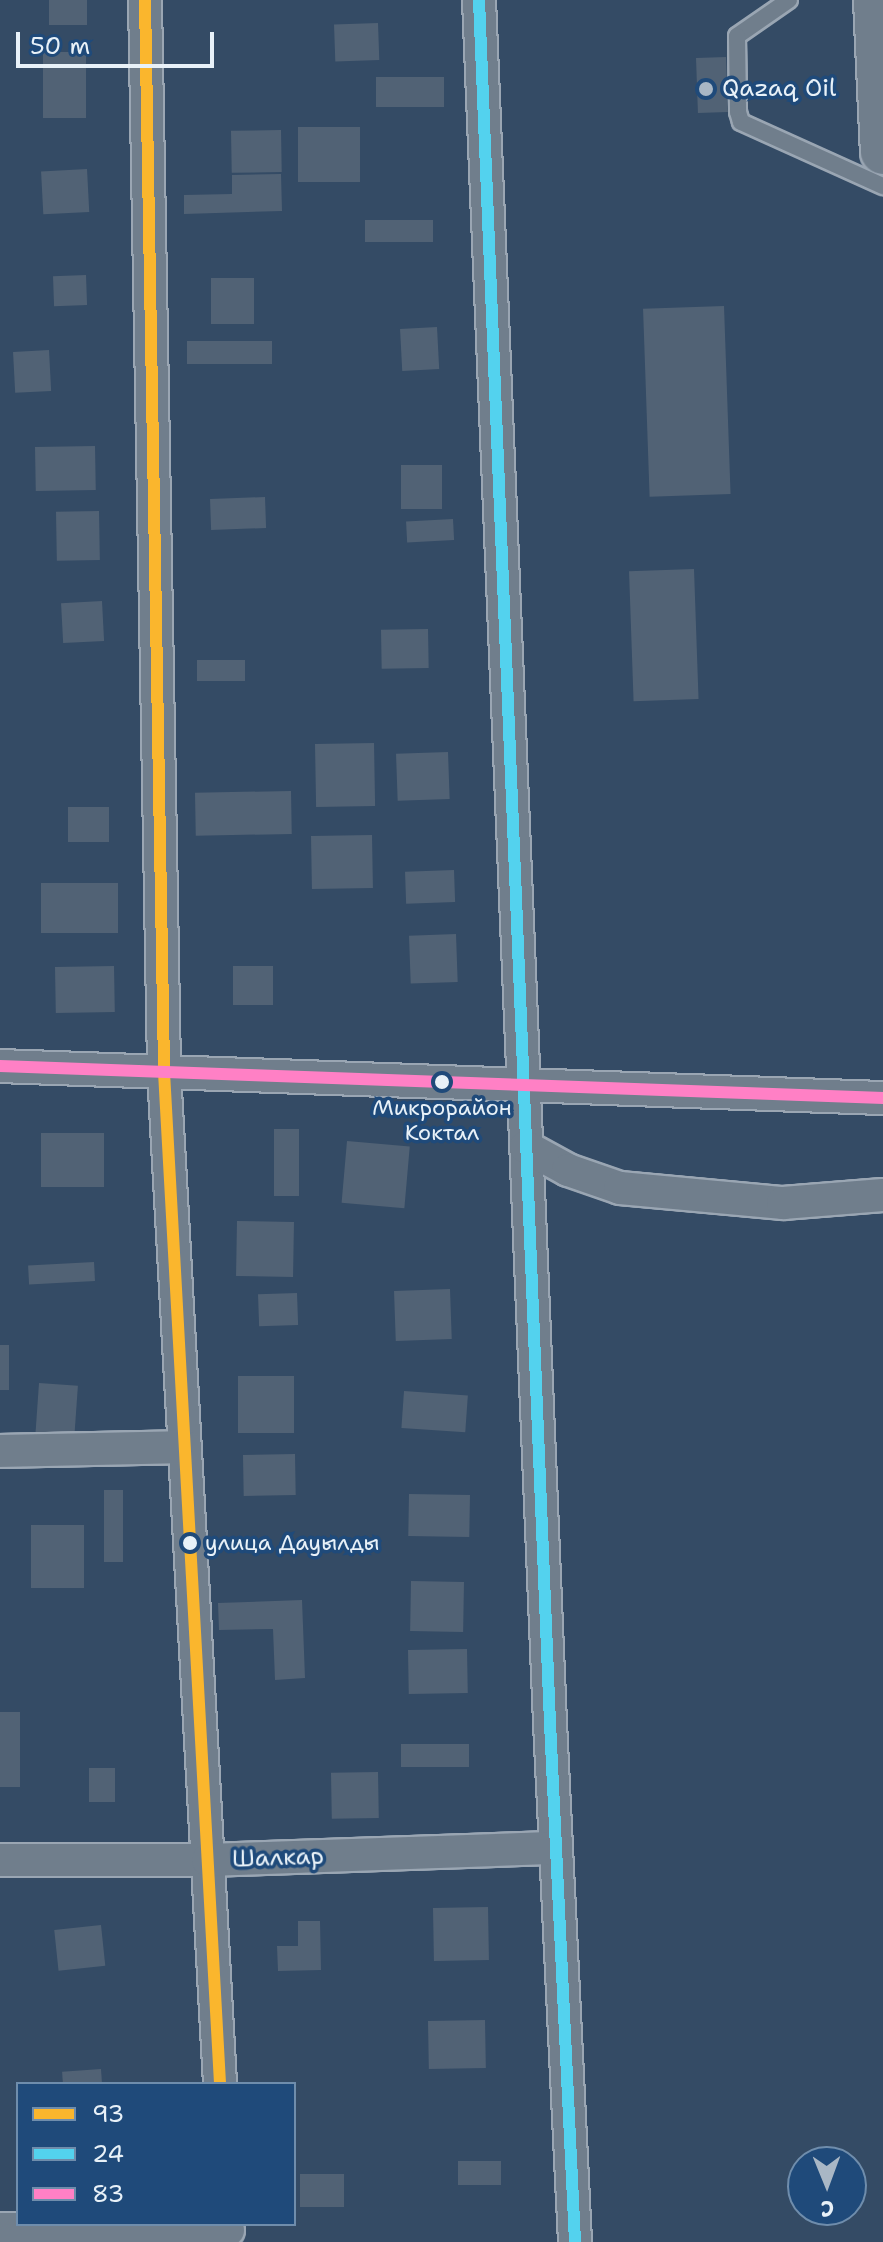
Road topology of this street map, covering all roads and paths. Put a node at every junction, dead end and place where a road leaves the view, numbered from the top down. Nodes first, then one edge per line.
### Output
1 (145, 0) edge
2 (479, 0) edge
3 (789, 0) edge
4 (876, 0) edge
5 (883, 152) edge
6 (883, 186) edge
7 (0, 1066) edge
8 (164, 1072) junction
9 (524, 1085) junction
10 (883, 1098) edge
11 (526, 1147) junction
12 (883, 1195) edge
13 (185, 1447) junction
14 (0, 1451) edge
15 (556, 1848) junction
16 (0, 1860) edge
17 (208, 1860) junction
18 (220, 2082) edge
19 (0, 2229) edge
20 (228, 2232) edge
21 (575, 2242) edge

1 - 8 street
2 - 9 street
3 - 6 lane
4 - 5 highway
7 - 8 street
8 - 9 street
8 - 13 street
9 - 10 street
9 - 11 street
11 - 12 street
11 - 15 street
13 - 14 street
13 - 17 street
15 - 17 street, Шалкар
15 - 21 street
16 - 17 street, Шалкар
17 - 18 street
19 - 20 street

